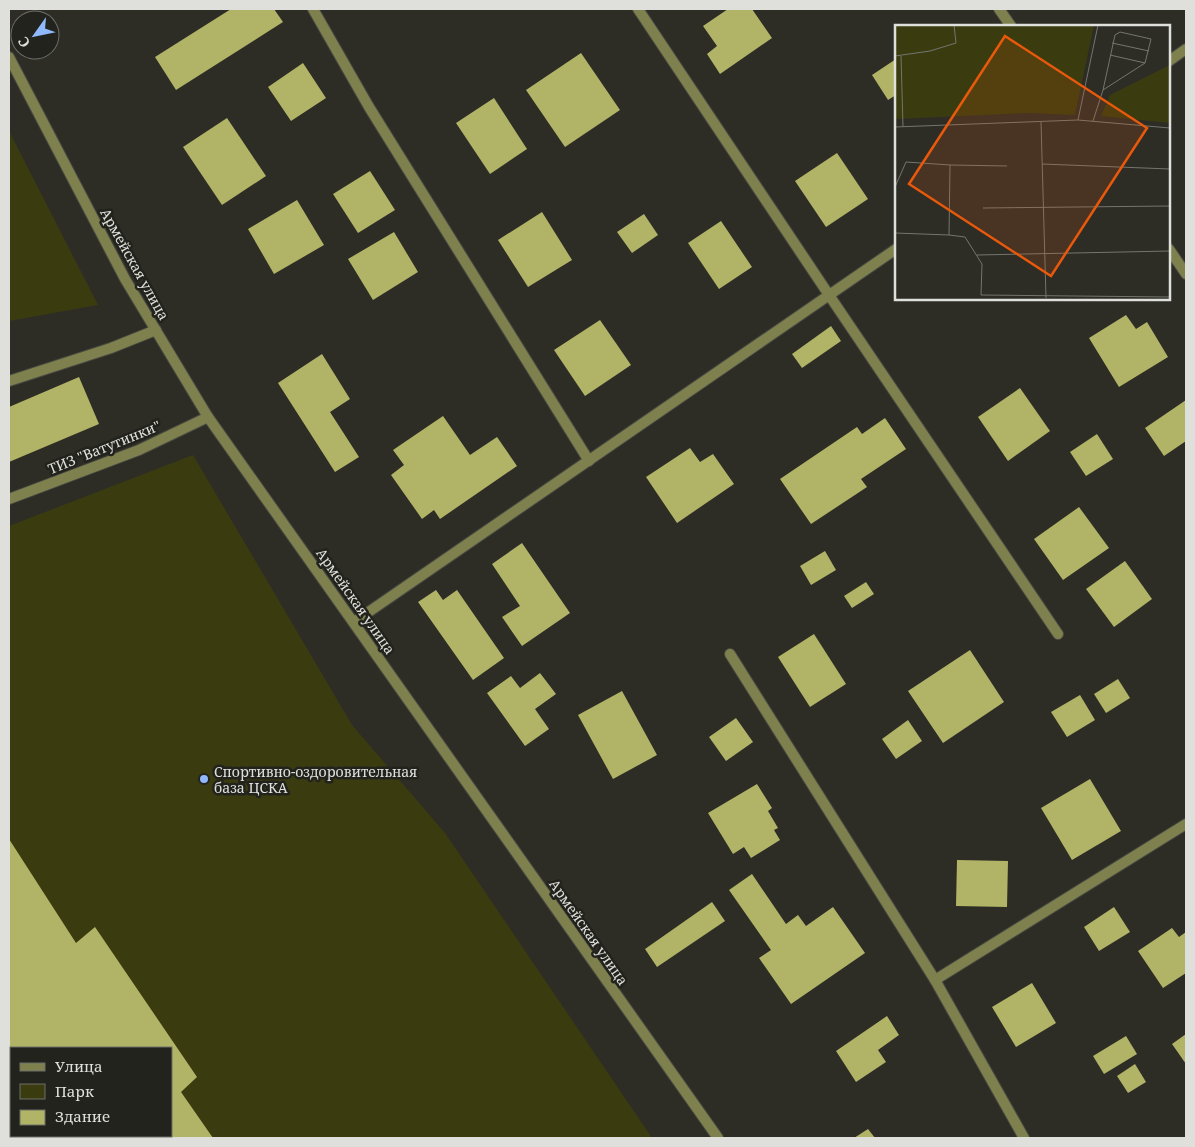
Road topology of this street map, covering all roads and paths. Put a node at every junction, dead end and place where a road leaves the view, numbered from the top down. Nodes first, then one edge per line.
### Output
1 (313, 9) edge
2 (638, 9) edge
3 (999, 9) edge
4 (1010, 25) edge
5 (1186, 49) edge
6 (9, 57) edge
7 (1170, 60) edge
8 (895, 250) edge
9 (1170, 250) edge
10 (1186, 274) edge
11 (829, 295) junction
12 (156, 330) junction
13 (9, 381) edge
14 (208, 417) junction
15 (589, 461) junction
16 (9, 500) edge
17 (354, 622) junction
18 (1058, 634) dead end
19 (730, 654) dead end
20 (1186, 824) edge
21 (935, 980) junction
22 (718, 1138) edge
23 (1024, 1138) edge

1 - 15 street
2 - 11 street
3 - 4 street
5 - 7 street
6 - 12 street, Армейская улица
8 - 11 street
9 - 10 street
11 - 15 street
11 - 18 street
12 - 13 street
12 - 14 street, Армейская улица
14 - 16 street, ТИЗ "Ватутинки"
14 - 17 street, Армейская улица
15 - 17 street
17 - 22 street, Армейская улица
19 - 21 street
20 - 21 street
21 - 23 street

